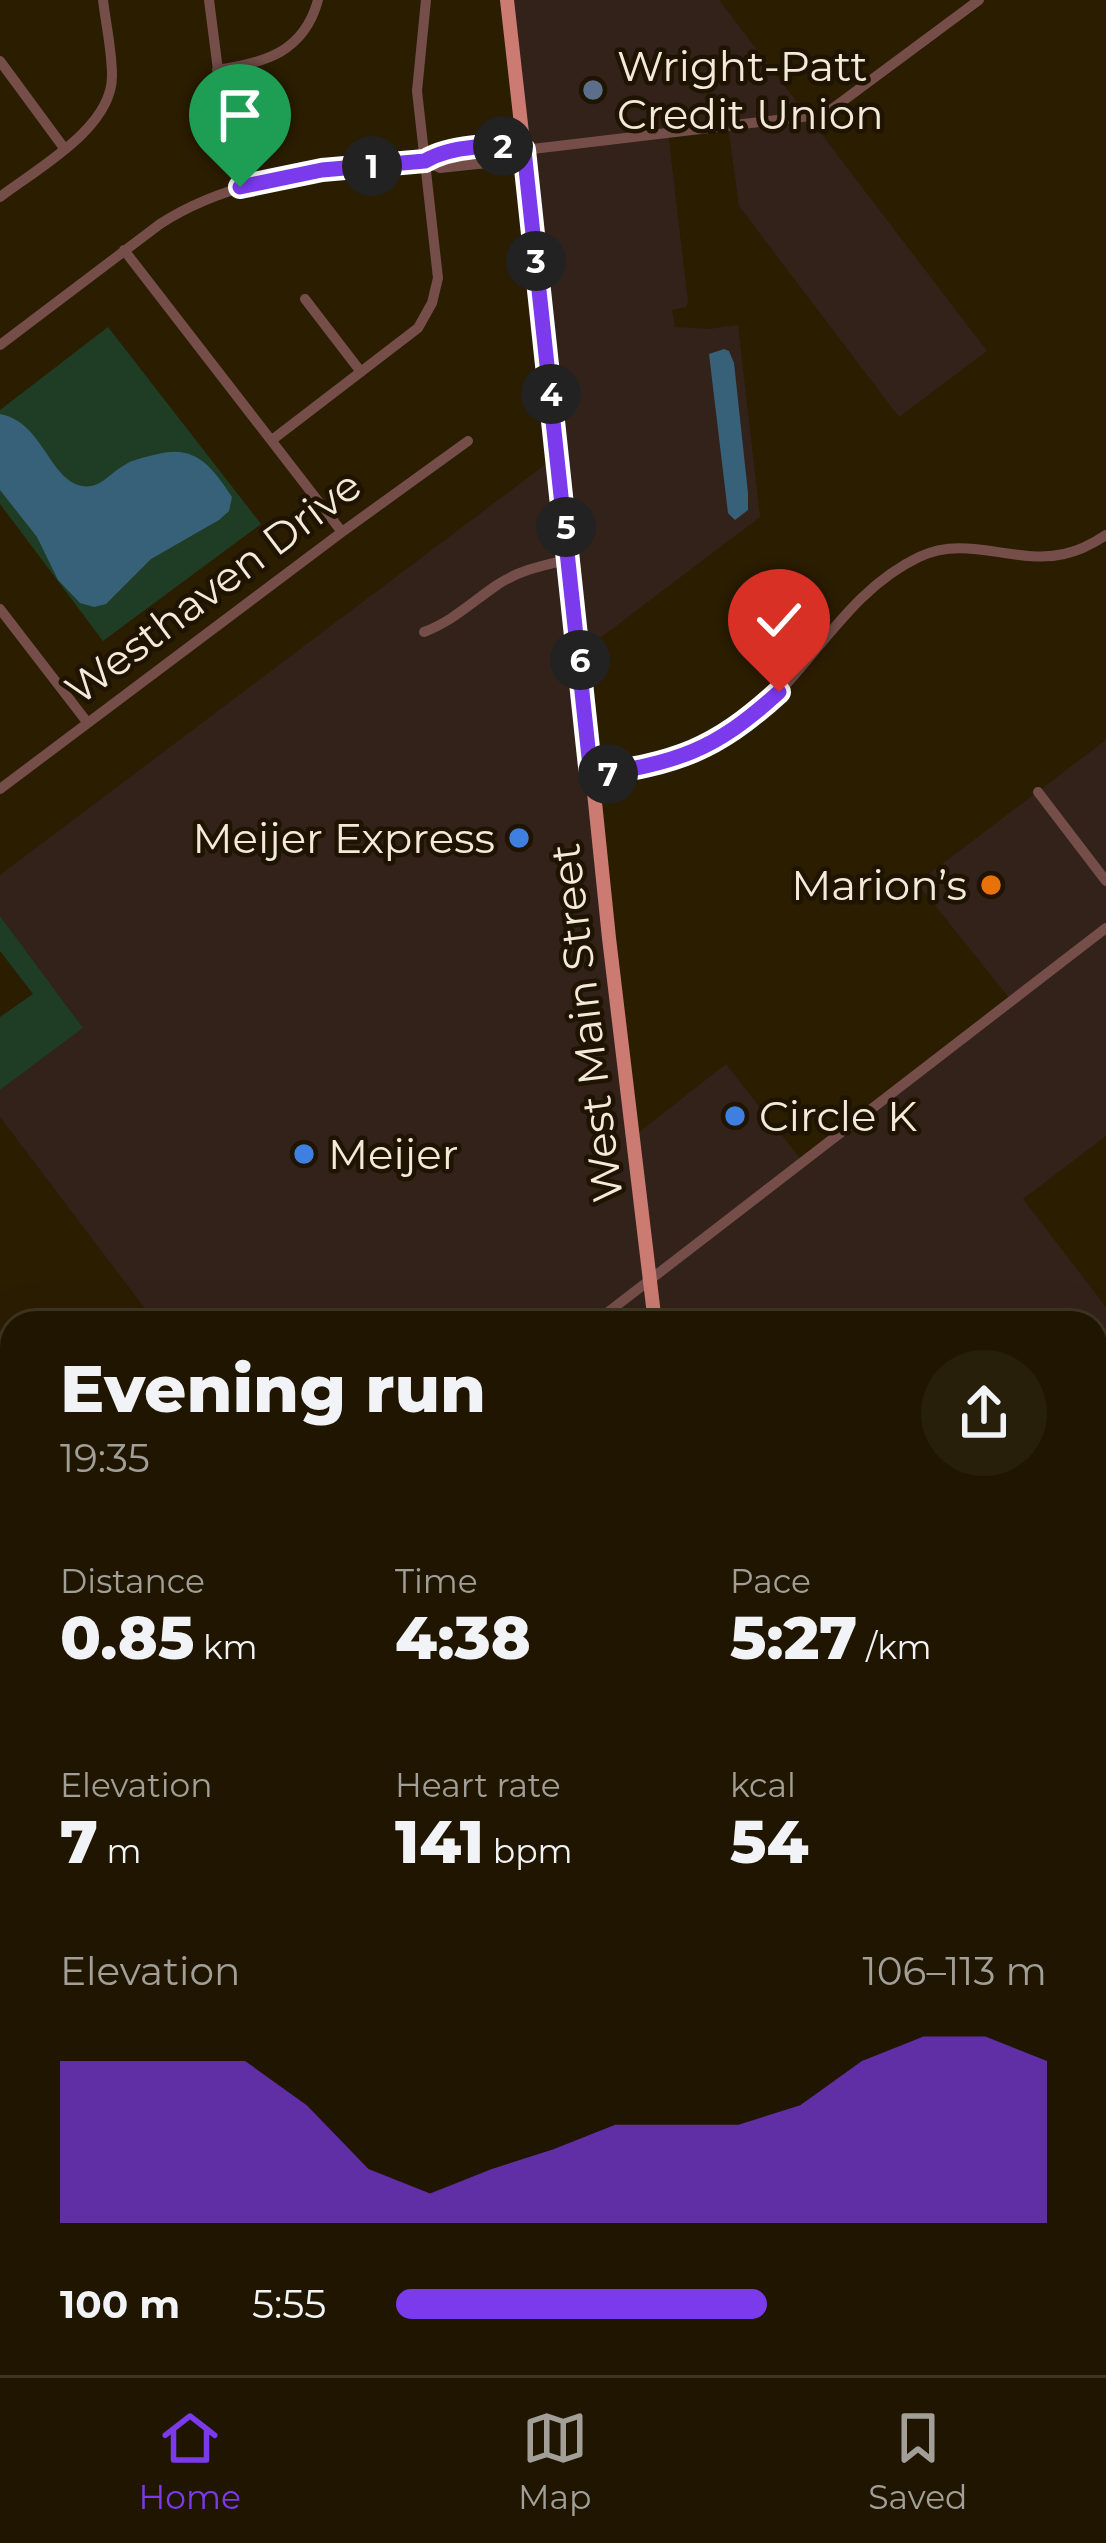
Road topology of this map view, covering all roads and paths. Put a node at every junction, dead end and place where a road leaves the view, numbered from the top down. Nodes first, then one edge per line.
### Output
1 (104, 0) edge
2 (209, 0) edge
3 (318, 0) edge
4 (427, 0) edge
5 (507, 0) edge
6 (979, 0) edge
7 (0, 62) edge
8 (217, 70) junction
9 (64, 148) junction
10 (524, 150) junction
11 (425, 161) junction
12 (240, 187) junction
13 (0, 197) edge
14 (124, 250) junction
15 (305, 299) dead end
16 (0, 345) edge
17 (362, 372) junction
18 (272, 440) junction
19 (468, 441) dead end
20 (342, 532) junction
21 (1106, 535) edge
22 (570, 560) junction
23 (0, 609) edge
24 (424, 632) dead end
25 (87, 722) junction
26 (591, 776) junction
27 (0, 789) edge
28 (1038, 792) dead end
29 (1106, 881) edge
30 (1106, 928) edge
31 (650, 1281) junction
32 (610, 1311) edge
33 (654, 1311) edge

1 - 9 street
2 - 8 street
3 - 8 street
4 - 11 street
5 - 10 main road, West Main Street
6 - 10 street
7 - 9 street
8 - 12 street
9 - 13 street
10 - 11 street
10 - 22 main road, West Main Street
11 - 12 street
11 - 17 street
12 - 14 street
14 - 16 street
14 - 18 street
15 - 17 street
17 - 18 street
18 - 20 street
19 - 20 street, Westhaven Drive
20 - 25 street, Westhaven Drive
21 - 26 street
22 - 24 street
22 - 26 main road, West Main Street
23 - 25 street
25 - 27 street, Westhaven Drive
26 - 31 main road, West Main Street
28 - 29 street
30 - 31 street
31 - 32 street
31 - 33 main road, West Main Street

